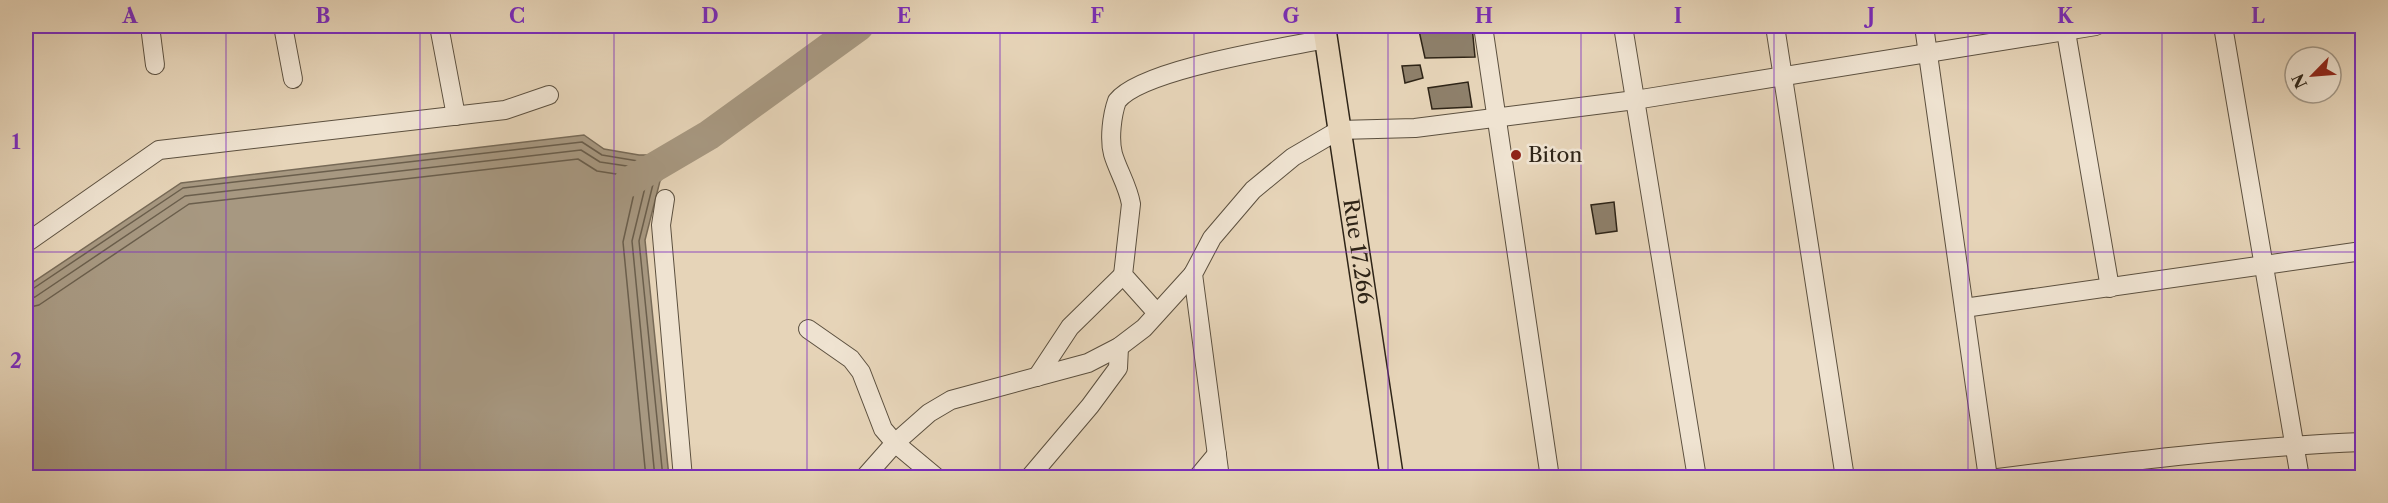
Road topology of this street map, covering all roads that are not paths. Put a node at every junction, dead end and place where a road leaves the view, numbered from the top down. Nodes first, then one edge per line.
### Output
1 (150, 26) edge
2 (283, 26) edge
3 (440, 26) edge
4 (1483, 26) edge
5 (1623, 26) edge
6 (1775, 26) edge
7 (1924, 26) edge
8 (2096, 26) edge
9 (2223, 26) edge
10 (2065, 28) edge
11 (1325, 32) edge
12 (1929, 52) junction
13 (155, 65) dead end
14 (1783, 77) junction
15 (293, 79) dead end
16 (549, 95) dead end
17 (1635, 100) junction
18 (456, 116) junction
19 (1497, 117) junction
20 (1339, 130) junction
21 (665, 199) dead end
22 (26, 243) edge
23 (2362, 251) edge
24 (2265, 266) junction
25 (1193, 274) junction
26 (1123, 275) junction
27 (2110, 288) junction
28 (1964, 308) junction
29 (1157, 313) junction
30 (808, 329) dead end
31 (1119, 347) junction
32 (1037, 377) junction
33 (2362, 442) edge
34 (895, 443) junction
35 (2295, 445) junction
36 (1217, 454) junction
37 (2138, 469) edge
38 (683, 477) edge
39 (864, 477) edge
40 (937, 477) edge
41 (1029, 477) edge
42 (1197, 477) edge
43 (1220, 477) edge
44 (1392, 477) edge
45 (1550, 477) edge
46 (1697, 477) edge
47 (1845, 477) edge
48 (1988, 477) edge
49 (1998, 477) edge
50 (2300, 477) edge

1 - 13 street
2 - 15 street
3 - 18 street
4 - 19 street
5 - 17 street
6 - 14 street
7 - 12 street
8 - 10 street
9 - 24 street
10 - 12 street
10 - 27 street
11 - 20 main road, Rue 17.266
11 - 26 street
12 - 14 street
12 - 28 street
14 - 17 street
14 - 47 street
16 - 18 street
17 - 19 street
17 - 46 street
18 - 22 street
19 - 20 street
19 - 45 street
20 - 25 street
20 - 44 main road, Rue 17.266
21 - 38 street
23 - 24 street
24 - 27 street
24 - 35 street
25 - 29 street
25 - 36 street
26 - 29 street
26 - 32 street
27 - 28 street
28 - 48 street
29 - 31 street
30 - 34 street
31 - 32 street
31 - 41 street
32 - 34 street
33 - 35 street
34 - 39 street
34 - 40 street
35 - 37 street
35 - 50 street
36 - 42 street
36 - 43 street
37 - 49 street

